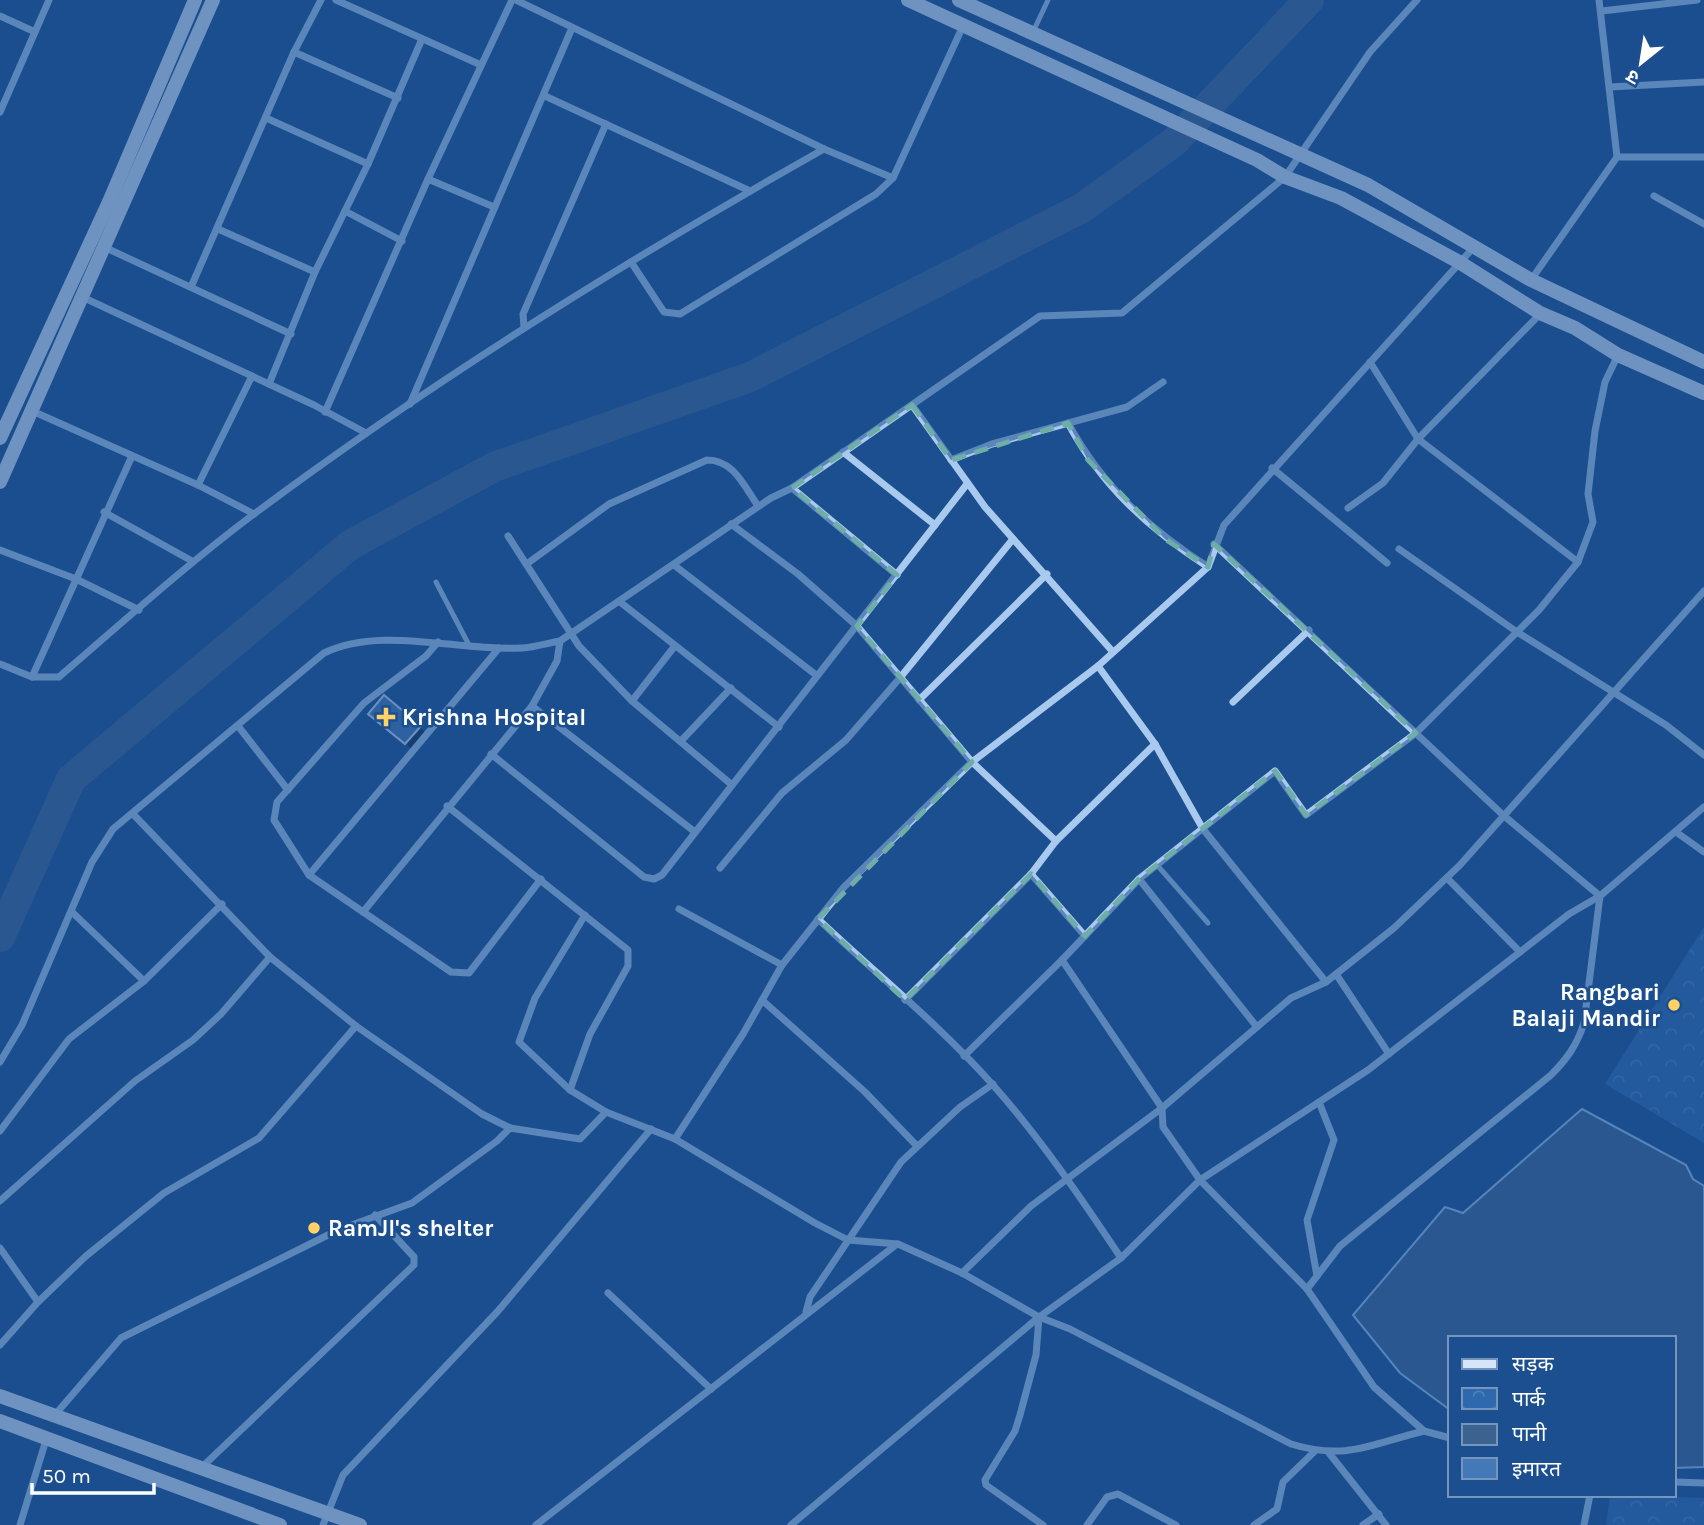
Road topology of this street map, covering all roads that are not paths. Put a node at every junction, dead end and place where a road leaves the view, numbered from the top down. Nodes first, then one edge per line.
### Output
1 (49, 0) edge
2 (195, 0) edge
3 (213, 0) edge
4 (321, 0) edge
5 (336, 0) edge
6 (514, 0) edge
7 (908, 0) edge
8 (959, 0) edge
9 (1048, 0) edge
10 (1417, 0) edge
11 (1599, 0) edge
12 (1697, 0) edge
13 (1602, 11) junction
14 (0, 16) edge
15 (963, 26) junction
16 (572, 28) junction
17 (35, 32) junction
18 (1032, 34) junction
19 (422, 39) junction
20 (294, 52) junction
21 (481, 65) junction
22 (1704, 82) edge
23 (1610, 87) junction
24 (545, 96) junction
25 (398, 97) junction
26 (0, 112) edge
27 (267, 118) junction
28 (606, 124) junction
29 (824, 149) junction
30 (1302, 153) junction
31 (1617, 157) junction
32 (1704, 157) edge
33 (368, 164) junction
34 (1285, 177) junction
35 (893, 178) junction
36 (428, 179) junction
37 (750, 191) junction
38 (1654, 196) dead end
39 (494, 207) junction
40 (345, 212) junction
41 (1704, 224) edge
42 (218, 229) junction
43 (402, 242) junction
44 (102, 246) junction
45 (1473, 248) junction
46 (631, 262) junction
47 (1459, 262) junction
48 (315, 272) junction
49 (1531, 280) junction
50 (191, 287) junction
51 (80, 296) junction
52 (1541, 313) junction
53 (524, 327) junction
54 (291, 334) junction
55 (1618, 355) junction
56 (1370, 362) junction
57 (1704, 362) edge
58 (252, 376) junction
59 (1163, 382) dead end
60 (270, 384) junction
61 (1704, 393) edge
62 (410, 404) junction
63 (912, 405) junction
64 (30, 410) junction
65 (325, 412) junction
66 (1068, 423) junction
67 (366, 433) junction
68 (0, 438) edge
69 (1418, 439) junction
70 (843, 452) junction
71 (132, 456) junction
72 (951, 460) junction
73 (1272, 468) junction
74 (0, 482) edge
75 (967, 484) junction
76 (198, 485) junction
77 (792, 488) junction
78 (758, 506) junction
79 (1349, 508) dead end
80 (104, 512) junction
81 (254, 514) junction
82 (731, 524) junction
83 (935, 525) junction
84 (509, 536) dead end
85 (1013, 539) junction
86 (1214, 544) junction
87 (1399, 549) dead end
88 (0, 550) edge
89 (192, 561) junction
90 (1578, 562) junction
91 (528, 563) junction
92 (1387, 563) dead end
93 (674, 565) junction
94 (1208, 567) junction
95 (1047, 574) junction
96 (897, 575) junction
97 (76, 579) junction
98 (436, 582) dead end
99 (1704, 591) edge
100 (620, 602) junction
101 (139, 610) junction
102 (857, 626) junction
103 (1309, 631) junction
104 (1517, 632) junction
105 (570, 634) junction
106 (560, 641) junction
107 (438, 642) junction
108 (470, 647) junction
109 (674, 647) junction
110 (499, 648) junction
111 (1113, 652) junction
112 (0, 664) edge
113 (1098, 666) junction
114 (816, 675) junction
115 (32, 677) junction
116 (899, 679) junction
117 (731, 688) junction
118 (1614, 693) junction
119 (919, 700) junction
120 (632, 701) junction
121 (1233, 702) dead end
122 (532, 706) junction
123 (238, 726) junction
124 (779, 727) junction
125 (1416, 733) junction
126 (681, 740) junction
127 (1155, 744) junction
128 (491, 754) junction
129 (1704, 755) edge
130 (972, 762) junction
131 (732, 785) junction
132 (288, 790) junction
133 (447, 806) junction
134 (1704, 807) edge
135 (133, 814) junction
136 (1503, 816) junction
137 (1203, 829) junction
138 (695, 832) junction
139 (1676, 832) junction
140 (1056, 841) junction
141 (1704, 852) edge
142 (1157, 865) junction
143 (720, 868) dead end
144 (1031, 874) junction
145 (309, 875) junction
146 (1447, 877) junction
147 (541, 879) junction
148 (1139, 879) junction
149 (1600, 896) junction
150 (222, 904) junction
151 (679, 909) dead end
152 (363, 912) junction
153 (73, 913) junction
154 (585, 915) junction
155 (818, 919) junction
156 (1208, 923) dead end
157 (1085, 936) junction
158 (1520, 952) junction
159 (270, 957) junction
160 (1062, 960) junction
161 (782, 965) junction
162 (1336, 974) junction
163 (144, 981) junction
164 (1326, 982) junction
165 (762, 1000) junction
166 (905, 1000) junction
167 (356, 1026) junction
168 (1257, 1027) junction
169 (1389, 1054) junction
170 (964, 1056) junction
171 (0, 1062) edge
172 (993, 1084) junction
173 (570, 1090) junction
174 (1320, 1102) junction
175 (1162, 1108) junction
176 (606, 1112) junction
177 (510, 1128) junction
178 (651, 1129) junction
179 (0, 1131) edge
180 (675, 1139) junction
181 (918, 1146) junction
182 (1069, 1180) junction
183 (1200, 1180) junction
184 (0, 1201) edge
185 (375, 1215) junction
186 (848, 1240) junction
187 (898, 1244) junction
188 (0, 1248) edge
189 (1121, 1258) junction
190 (962, 1273) junction
191 (1317, 1276) junction
192 (1307, 1289) junction
193 (608, 1293) dead end
194 (38, 1301) junction
195 (806, 1312) junction
196 (1038, 1317) junction
197 (0, 1345) edge
198 (711, 1389) junction
199 (0, 1396) edge
200 (54, 1416) junction
201 (0, 1421) edge
202 (1424, 1431) junction
203 (1448, 1437) edge
204 (58, 1442) junction
205 (1315, 1451) junction
206 (1329, 1453) junction
207 (201, 1468) junction
208 (1676, 1482) edge
209 (1704, 1483) edge
210 (1590, 1497) edge
211 (1379, 1514) junction
212 (324, 1519) edge
213 (20, 1525) edge
214 (280, 1525) edge
215 (360, 1525) edge
216 (536, 1525) edge
217 (791, 1525) edge
218 (1042, 1525) edge
219 (1087, 1525) edge
220 (1175, 1525) edge
221 (1254, 1525) edge
222 (1363, 1525) edge
223 (1386, 1525) edge
224 (1584, 1525) edge

1 - 17 street
2 - 68 street
3 - 44 street
4 - 20 street
5 - 19 street
6 - 16 street
6 - 21 street
7 - 15 street
8 - 18 street
9 - 18 lane
10 - 30 street
11 - 13 street
12 - 13 street
13 - 23 street
14 - 17 street
15 - 34 street
15 - 35 street
16 - 24 street
16 - 29 street
17 - 26 street
18 - 30 street
19 - 21 street
19 - 25 street
20 - 25 street
20 - 27 street
21 - 36 street
22 - 23 street
23 - 31 street
24 - 28 street
24 - 39 street
25 - 33 street
27 - 33 street
27 - 42 street
28 - 37 street
28 - 53 street
29 - 35 street
29 - 37 street
30 - 34 street
30 - 45 street
31 - 32 street
31 - 49 street
33 - 40 street
34 - 47 street
34 - 63 street
35 - 46 street
36 - 39 street
36 - 43 street
37 - 46 street
38 - 41 street
39 - 62 street
40 - 43 street
40 - 48 street
42 - 48 street
42 - 50 street
43 - 65 street
44 - 50 street
44 - 51 street
45 - 47 street
45 - 49 street
46 - 53 street
47 - 52 street
47 - 56 street
48 - 54 street
49 - 57 street
50 - 54 street
51 - 58 street
51 - 64 street
52 - 55 street
52 - 69 street
53 - 62 street
54 - 60 street
55 - 61 street
55 - 90 street
56 - 69 street
56 - 73 street
58 - 60 street
58 - 76 street
59 - 66 street
60 - 65 street
62 - 67 street
63 - 70 street
63 - 72 street
64 - 71 street
64 - 74 street
65 - 67 street
66 - 72 street
66 - 94 street
67 - 81 street
69 - 79 street
69 - 90 street
70 - 77 street
70 - 83 street
71 - 76 street
71 - 80 street
72 - 75 street
73 - 86 street
73 - 92 street
75 - 83 street
75 - 85 street
76 - 81 street
77 - 78 street
77 - 96 street
78 - 82 street
78 - 91 street
80 - 89 street
80 - 97 street
81 - 89 street
82 - 93 street
82 - 102 street
83 - 96 street
84 - 91 street
85 - 95 street
85 - 116 street
86 - 94 street
86 - 103 street
87 - 104 street
88 - 97 street
89 - 101 street
90 - 104 street
91 - 105 street
93 - 100 street
93 - 114 street
94 - 111 street
95 - 111 street
95 - 119 street
96 - 102 street
97 - 101 street
97 - 115 street
98 - 108 lane
99 - 118 street
100 - 105 street
100 - 109 street
101 - 115 street
102 - 114 street
102 - 116 street
103 - 121 street
103 - 125 street
104 - 118 street
104 - 125 street
105 - 106 street
105 - 120 street
106 - 110 street
106 - 122 street
107 - 108 street
107 - 123 street
107 - 132 street
108 - 110 street
109 - 117 street
109 - 120 street
110 - 145 street
111 - 113 street
112 - 115 street
113 - 127 street
113 - 130 street
114 - 124 street
116 - 119 street
116 - 143 street
117 - 124 street
117 - 126 street
118 - 129 street
118 - 136 street
119 - 130 street
120 - 126 street
122 - 128 street
122 - 138 street
123 - 132 street
123 - 135 street
124 - 131 street
125 - 136 street
125 - 137 street
126 - 131 street
127 - 137 street
127 - 140 street
128 - 133 street
128 - 138 street
130 - 140 street
130 - 155 street
131 - 138 street
132 - 145 street
133 - 147 street
133 - 152 street
134 - 139 street
135 - 150 street
135 - 153 street
136 - 146 street
136 - 149 street
137 - 142 street
137 - 164 street
139 - 141 street
139 - 149 street
140 - 144 street
142 - 148 street
142 - 156 lane
144 - 157 street
144 - 166 street
145 - 152 street
146 - 158 street
146 - 162 street
147 - 152 street
147 - 154 street
148 - 157 street
148 - 168 street
149 - 158 street
149 - 191 street
150 - 159 street
150 - 163 street
151 - 161 street
153 - 163 street
153 - 171 street
154 - 173 street
154 - 173 street
155 - 161 street
155 - 166 street
157 - 160 street
158 - 169 street
159 - 167 street
159 - 184 street
160 - 170 street
160 - 175 street
161 - 165 street
162 - 164 street
162 - 169 street
163 - 179 street
164 - 168 street
165 - 180 street
165 - 181 street
166 - 170 street
167 - 177 street
167 - 194 street
168 - 175 street
169 - 174 street
170 - 172 street
172 - 181 street
172 - 182 street
173 - 176 street
174 - 183 street
174 - 191 street
175 - 182 street
175 - 183 street
176 - 177 street
176 - 178 street
177 - 185 street
178 - 180 street
178 - 212 street
180 - 186 street
181 - 186 street
182 - 189 street
182 - 190 street
183 - 189 street
183 - 192 street
185 - 200 street
185 - 207 street
186 - 187 street
186 - 195 street
187 - 190 street
187 - 195 street
188 - 194 street
189 - 196 street
190 - 196 street
191 - 192 street
192 - 202 street
193 - 198 street
194 - 197 street
195 - 198 street
196 - 205 street
196 - 217 street
196 - 218 street
198 - 216 street
199 - 200 street
200 - 207 street
201 - 204 street
202 - 203 street
202 - 206 street
204 - 213 street
204 - 214 street
205 - 206 street
205 - 221 street
206 - 211 street
207 - 212 street
208 - 209 street
210 - 224 street
211 - 222 street
211 - 223 street
212 - 215 street
219 - 220 street

